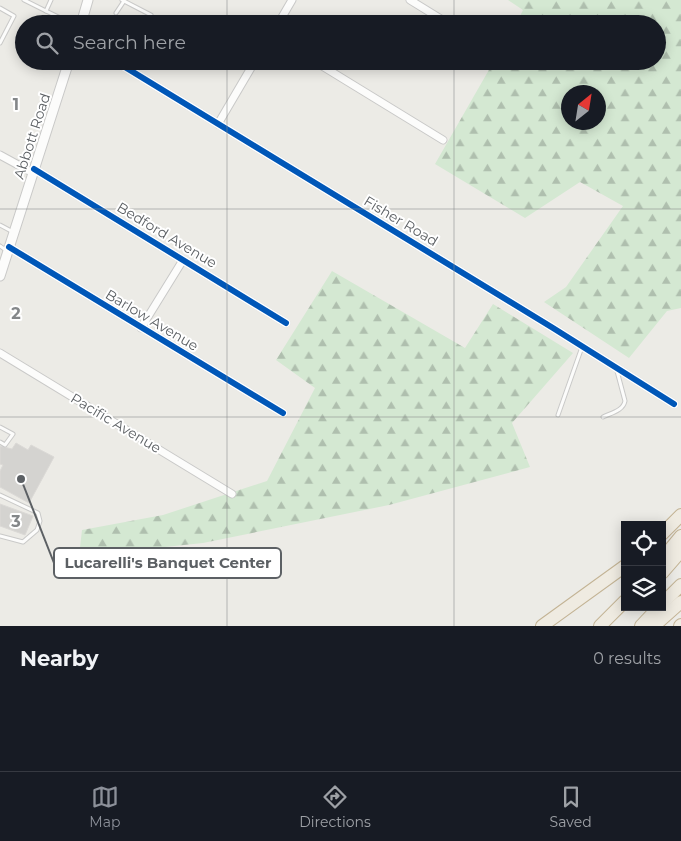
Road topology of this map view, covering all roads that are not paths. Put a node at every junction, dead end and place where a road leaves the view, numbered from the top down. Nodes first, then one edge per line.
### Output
1 (24, 0) edge
2 (50, 0) edge
3 (88, 0) edge
4 (124, 0) edge
5 (292, 0) edge
6 (410, 0) edge
7 (0, 8) edge
8 (46, 11) junction
9 (116, 13) dead end
10 (54, 15) edge
11 (84, 15) edge
12 (151, 15) dead end
13 (283, 15) edge
14 (434, 15) edge
15 (0, 42) edge
16 (66, 70) edge
17 (130, 70) edge
18 (250, 70) edge
19 (329, 70) edge
20 (218, 124) junction
21 (443, 140) dead end
22 (0, 155) edge
23 (34, 171) junction
24 (0, 224) edge
25 (14, 232) junction
26 (6, 248) edge
27 (183, 260) junction
28 (0, 276) edge
29 (286, 323) dead end
30 (141, 328) junction
31 (582, 346) junction
32 (0, 353) edge
33 (617, 368) junction
34 (674, 404) dead end
35 (283, 412) dead end
36 (558, 415) dead end
37 (603, 417) dead end
38 (0, 427) edge
39 (0, 442) edge
40 (232, 494) dead end
41 (0, 495) edge
42 (681, 515) edge
43 (666, 530) edge
44 (0, 536) edge
45 (681, 536) edge
46 (681, 551) edge
47 (666, 555) edge
48 (666, 568) edge
49 (621, 569) edge
50 (681, 585) edge
51 (666, 600) edge
52 (681, 602) edge
53 (621, 605) edge
54 (625, 611) edge
55 (655, 611) edge
56 (542, 626) edge
57 (600, 626) edge
58 (610, 626) edge
59 (641, 626) edge
60 (654, 626) edge

1 - 8 lane
2 - 8 lane
3 - 11 street
4 - 9 lane
4 - 12 lane
5 - 13 street
6 - 14 street
7 - 15 lane
8 - 10 lane
16 - 23 street, Abbott Road
17 - 20 street, Fisher Road
18 - 20 street
19 - 21 street
20 - 31 street, Fisher Road
22 - 23 street, Bedford Avenue
23 - 25 street, Abbott Road
23 - 27 street, Bedford Avenue
24 - 25 lane
25 - 26 street, Abbott Road
26 - 28 street, Abbott Road
26 - 30 street, Barlow Avenue
27 - 29 street, Bedford Avenue
27 - 30 street
30 - 35 street, Barlow Avenue
31 - 33 street, Fisher Road
31 - 36 lane
32 - 40 street, Pacific Avenue
33 - 34 street, Fisher Road
33 - 37 lane
38 - 39 lane
41 - 44 lane
42 - 43 highway
45 - 47 highway
46 - 48 highway
49 - 56 highway
50 - 51 highway
52 - 60 highway
53 - 57 highway
54 - 58 highway
55 - 59 highway

